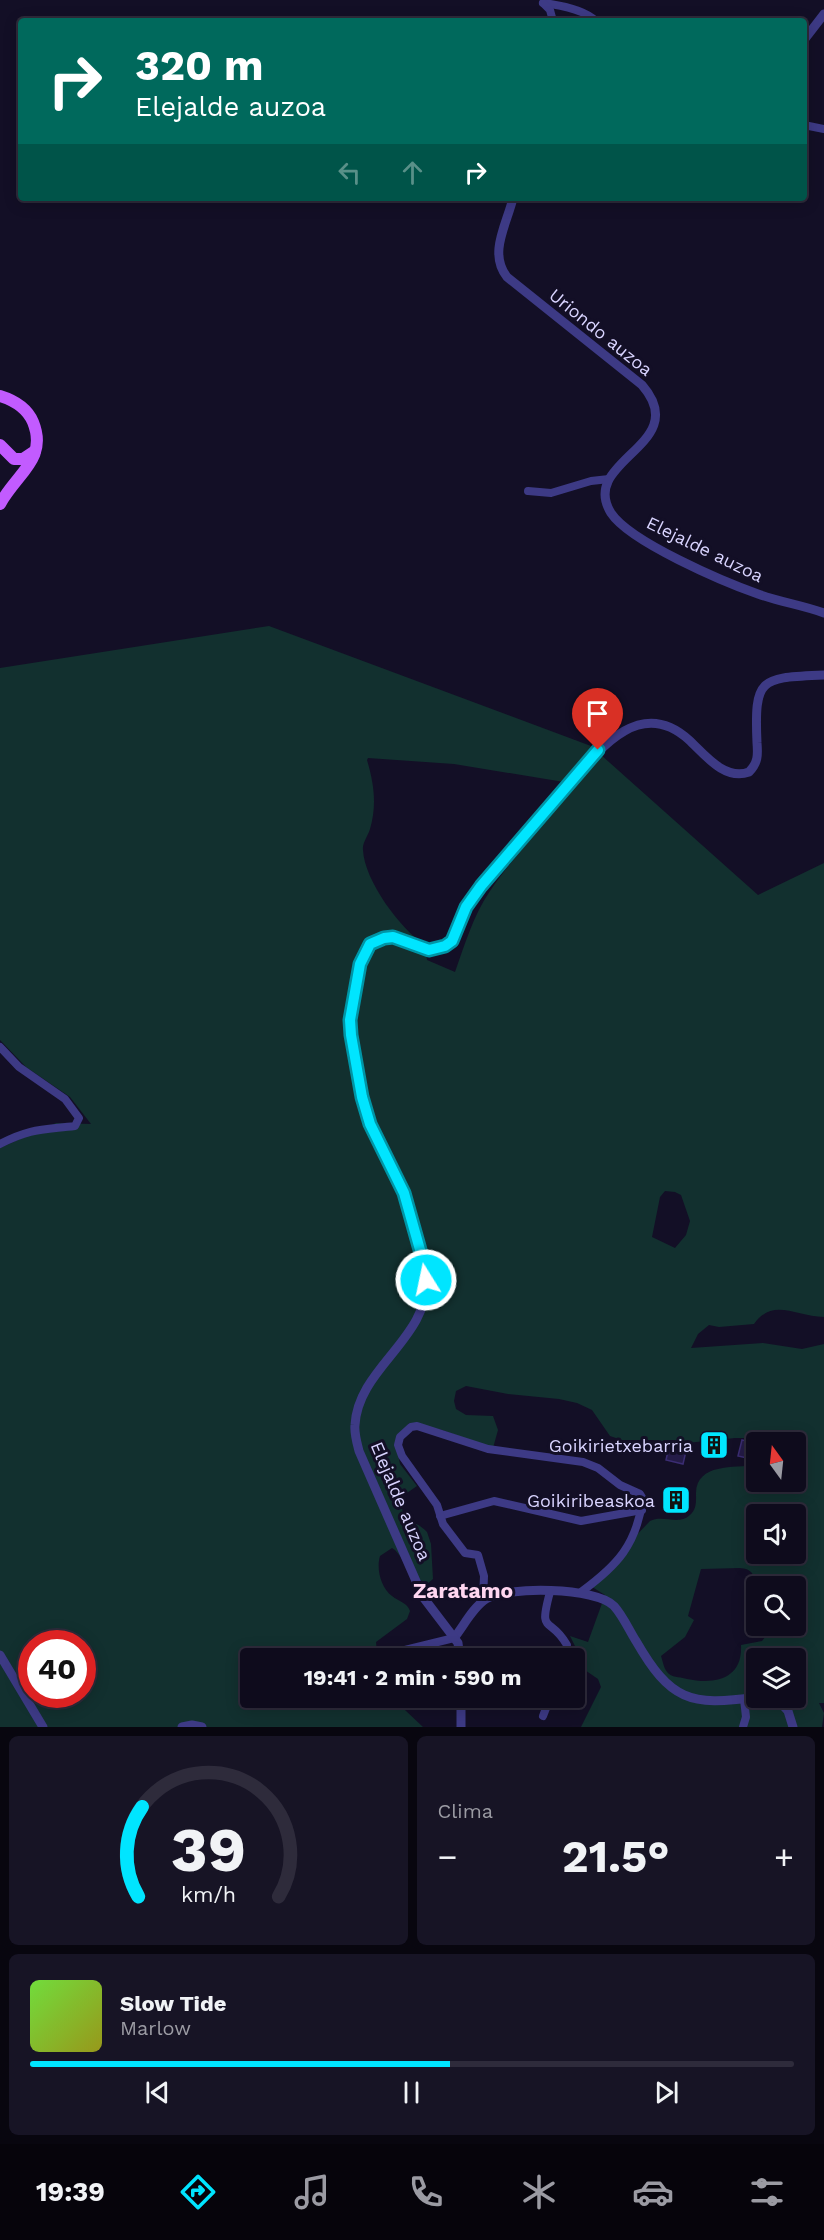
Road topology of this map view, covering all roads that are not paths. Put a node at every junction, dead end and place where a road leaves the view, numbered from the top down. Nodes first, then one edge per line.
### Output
1 (824, 14) edge
2 (552, 18) edge
3 (590, 18) edge
4 (807, 36) edge
5 (807, 126) edge
6 (824, 129) edge
7 (512, 201) edge
8 (0, 396) edge
9 (0, 445) edge
10 (38, 448) junction
11 (609, 479) junction
12 (528, 491) dead end
13 (0, 504) edge
14 (824, 613) edge
15 (824, 675) edge
16 (0, 1047) edge
17 (0, 1144) edge
18 (642, 1510) junction
19 (440, 1516) junction
20 (550, 1592) junction
21 (581, 1592) junction
22 (483, 1600) junction
23 (454, 1638) junction
24 (413, 1648) edge
25 (459, 1648) edge
26 (566, 1648) edge
27 (0, 1655) edge
28 (744, 1699) joint
29 (461, 1708) edge
30 (546, 1708) edge
31 (785, 1708) edge
32 (543, 1716) dead end
33 (43, 1727) edge
34 (182, 1727) edge
35 (202, 1727) edge
36 (461, 1727) edge
37 (743, 1727) edge
38 (793, 1727) edge

1 - 4 street
2 - 3 street
5 - 6 street
7 - 11 street, Uriondo auzoa
8 - 10 main road
9 - 10 main road
10 - 13 main road
11 - 12 street
11 - 14 street, Elejalde auzoa
15 - 23 street, Elejalde auzoa
16 - 17 street
18 - 19 street, Elejalde auzoa
18 - 19 street, Elejalde auzoa
18 - 21 street
19 - 22 street, Elejalde auzoa
20 - 21 street
20 - 22 street
20 - 26 street
21 - 28 street
22 - 23 street
23 - 24 street
23 - 25 street, Elejalde auzoa
27 - 33 street
28 - 37 street
29 - 36 street
30 - 32 street
31 - 38 street
34 - 35 street

